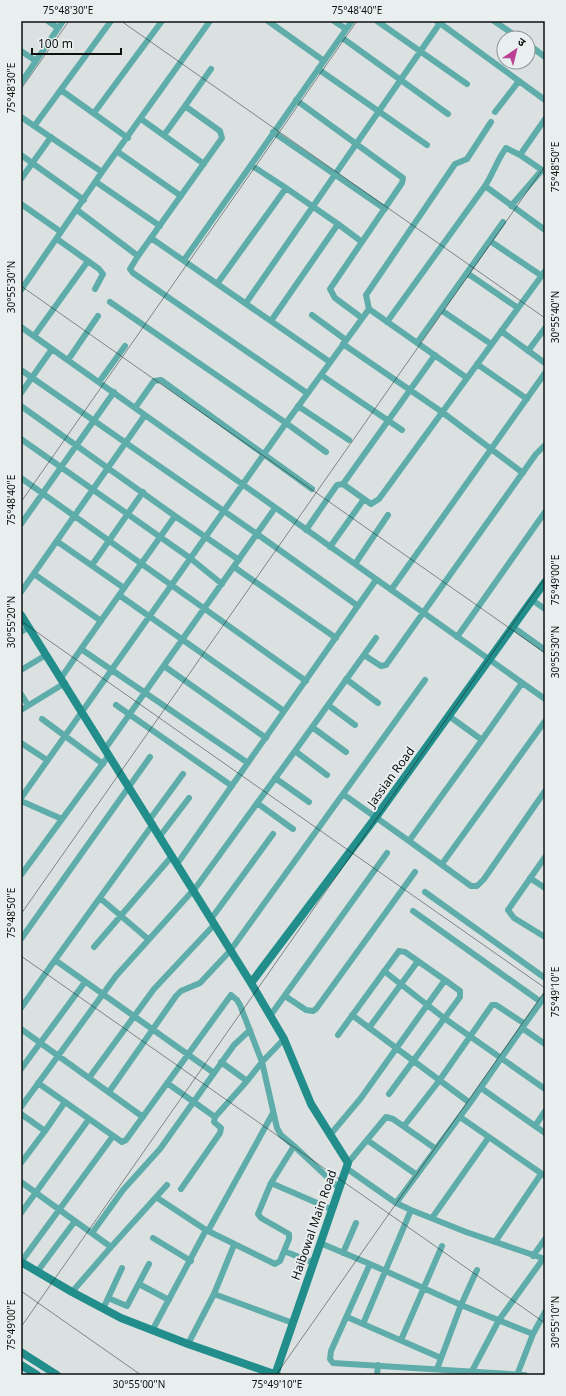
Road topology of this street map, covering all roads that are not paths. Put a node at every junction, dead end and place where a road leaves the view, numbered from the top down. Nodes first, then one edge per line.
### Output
1 (48, 21) edge
2 (63, 21) edge
3 (111, 21) edge
4 (162, 21) edge
5 (268, 21) edge
6 (334, 21) edge
7 (352, 21) edge
8 (377, 21) edge
9 (494, 21) edge
10 (208, 22) edge
11 (439, 22) edge
12 (58, 28) junction
13 (346, 30) junction
14 (507, 30) edge
15 (341, 36) junction
16 (536, 50) edge
17 (21, 51) edge
18 (420, 52) junction
19 (545, 57) edge
20 (36, 61) junction
21 (324, 61) junction
22 (318, 69) junction
23 (211, 70) dead end
24 (401, 80) junction
25 (519, 81) junction
26 (21, 83) edge
27 (467, 84) dead end
28 (61, 90) junction
29 (296, 100) junction
30 (545, 100) edge
31 (185, 106) junction
32 (379, 111) junction
33 (495, 112) dead end
34 (94, 113) junction
35 (448, 114) dead end
36 (21, 117) edge
37 (141, 119) junction
38 (545, 119) edge
39 (491, 122) dead end
40 (35, 125) junction
41 (273, 132) junction
42 (164, 135) junction
43 (51, 137) junction
44 (128, 138) junction
45 (356, 144) junction
46 (427, 145) dead end
47 (118, 152) junction
48 (21, 155) edge
49 (520, 155) junction
50 (32, 163) junction
51 (204, 164) junction
52 (251, 165) junction
53 (543, 171) edge
54 (102, 172) junction
55 (335, 174) junction
56 (21, 179) edge
57 (96, 182) junction
58 (485, 186) junction
59 (286, 188) junction
60 (181, 196) junction
61 (84, 200) junction
62 (21, 204) edge
63 (511, 206) junction
64 (313, 207) junction
65 (385, 209) junction
66 (76, 210) junction
67 (503, 222) dead end
68 (338, 224) junction
69 (160, 226) junction
70 (545, 230) edge
71 (61, 232) junction
72 (152, 238) junction
73 (56, 239) junction
74 (490, 241) junction
75 (362, 242) junction
76 (138, 256) junction
77 (184, 260) junction
78 (88, 261) junction
79 (467, 273) junction
80 (543, 274) edge
81 (217, 284) junction
82 (94, 289) dead end
83 (21, 290) edge
84 (110, 302) dead end
85 (246, 303) junction
86 (518, 308) junction
87 (368, 309) junction
88 (441, 310) junction
89 (312, 315) dead end
90 (98, 316) dead end
91 (362, 318) junction
92 (271, 321) junction
93 (387, 322) junction
94 (21, 327) edge
95 (545, 328) edge
96 (501, 331) junction
97 (34, 336) junction
98 (344, 342) junction
99 (417, 343) junction
100 (491, 344) junction
101 (125, 346) dead end
102 (52, 349) junction
103 (528, 350) junction
104 (435, 355) junction
105 (68, 360) junction
106 (330, 362) junction
107 (545, 363) edge
108 (477, 364) junction
109 (21, 370) edge
110 (545, 373) edge
111 (321, 375) junction
112 (32, 378) junction
113 (467, 378) junction
114 (99, 382) junction
115 (410, 390) junction
116 (114, 392) junction
117 (21, 393) edge
118 (307, 393) junction
119 (527, 399) junction
120 (21, 406) edge
121 (298, 406) junction
122 (135, 408) junction
123 (442, 412) junction
124 (145, 415) junction
125 (388, 421) junction
126 (93, 422) junction
127 (286, 423) junction
128 (402, 430) dead end
129 (21, 439) edge
130 (349, 440) dead end
131 (125, 443) junction
132 (545, 445) edge
133 (76, 446) junction
134 (491, 449) junction
135 (326, 452) dead end
136 (265, 453) junction
137 (61, 467) junction
138 (108, 467) junction
139 (523, 473) junction
140 (21, 478) edge
141 (242, 484) junction
142 (343, 484) junction
143 (312, 489) dead end
144 (93, 490) junction
145 (143, 492) junction
146 (43, 493) junction
147 (364, 500) junction
148 (275, 508) junction
149 (224, 511) junction
150 (545, 512) edge
151 (128, 514) junction
152 (74, 516) junction
153 (176, 516) junction
154 (388, 516) dead end
155 (21, 524) edge
156 (306, 530) junction
157 (257, 534) junction
158 (160, 537) junction
159 (205, 537) junction
160 (109, 540) junction
161 (58, 542) junction
162 (330, 547) junction
163 (190, 558) junction
164 (239, 560) junction
165 (142, 563) junction
166 (354, 564) junction
167 (92, 565) junction
168 (234, 566) junction
169 (34, 574) junction
170 (376, 580) junction
171 (545, 582) edge
172 (172, 584) junction
173 (222, 584) junction
174 (124, 588) junction
175 (391, 590) junction
176 (21, 592) edge
177 (119, 595) junction
178 (532, 600) junction
179 (358, 606) junction
180 (204, 609) junction
181 (545, 609) edge
182 (424, 613) junction
183 (21, 615) edge
184 (150, 616) junction
185 (101, 620) junction
186 (513, 627) junction
187 (24, 630) edge
188 (457, 637) junction
189 (336, 638) junction
190 (376, 638) dead end
191 (183, 639) junction
192 (81, 649) junction
193 (545, 650) edge
194 (46, 655) junction
195 (364, 655) junction
196 (489, 661) junction
197 (164, 666) junction
198 (112, 669) junction
199 (21, 670) edge
200 (346, 679) junction
201 (425, 680) dead end
202 (63, 681) junction
203 (306, 681) junction
204 (522, 683) junction
205 (146, 692) junction
206 (21, 694) edge
207 (545, 699) edge
208 (378, 703) dead end
209 (28, 705) junction
210 (116, 705) dead end
211 (328, 705) junction
212 (21, 710) edge
213 (284, 711) junction
214 (82, 712) junction
215 (130, 715) junction
216 (449, 716) junction
217 (42, 720) dead end
218 (545, 721) edge
219 (355, 725) dead end
220 (312, 727) junction
221 (65, 736) junction
222 (266, 738) junction
223 (482, 740) junction
224 (21, 743) edge
225 (295, 751) junction
226 (107, 752) junction
227 (346, 752) dead end
228 (150, 757) dead end
229 (47, 760) junction
230 (248, 763) junction
231 (103, 764) junction
232 (183, 774) dead end
233 (326, 775) dead end
234 (275, 778) junction
235 (129, 786) junction
236 (232, 786) junction
237 (545, 791) edge
238 (343, 794) junction
239 (189, 798) dead end
240 (21, 800) edge
241 (309, 802) dead end
242 (257, 803) junction
243 (376, 818) junction
244 (62, 819) junction
245 (152, 822) junction
246 (293, 829) dead end
247 (272, 834) dead end
248 (160, 836) junction
249 (409, 841) junction
250 (386, 853) dead end
251 (172, 856) junction
252 (545, 857) edge
253 (177, 864) junction
254 (442, 864) junction
255 (415, 872) dead end
256 (21, 875) edge
257 (530, 878) junction
258 (545, 888) edge
259 (193, 891) junction
260 (425, 892) dead end
261 (100, 898) junction
262 (413, 910) dead end
263 (120, 915) junction
264 (212, 922) junction
265 (545, 928) edge
266 (543, 935) edge
267 (21, 939) edge
268 (148, 939) junction
269 (94, 947) dead end
270 (230, 951) junction
271 (55, 960) junction
272 (418, 961) junction
273 (384, 971) junction
274 (545, 978) edge
275 (445, 980) junction
276 (85, 982) junction
277 (251, 983) junction
278 (401, 984) junction
279 (102, 994) junction
280 (285, 996) junction
281 (544, 999) edge
282 (428, 1005) junction
283 (21, 1008) edge
284 (352, 1015) junction
285 (133, 1016) junction
286 (270, 1016) junction
287 (444, 1018) junction
288 (524, 1026) junction
289 (369, 1028) junction
290 (21, 1029) edge
291 (152, 1030) junction
292 (250, 1030) junction
293 (338, 1034) dead end
294 (471, 1037) junction
295 (284, 1039) junction
296 (40, 1043) junction
297 (545, 1044) edge
298 (396, 1049) junction
299 (188, 1055) junction
300 (58, 1056) junction
301 (501, 1058) junction
302 (413, 1061) junction
303 (222, 1062) junction
304 (262, 1062) junction
305 (21, 1069) edge
306 (214, 1073) junction
307 (89, 1078) junction
308 (247, 1081) junction
309 (439, 1081) junction
310 (38, 1083) junction
311 (167, 1083) junction
312 (481, 1088) junction
313 (545, 1089) edge
314 (109, 1092) junction
315 (389, 1094) dead end
316 (65, 1102) junction
317 (193, 1102) junction
318 (470, 1103) junction
319 (21, 1107) edge
320 (545, 1111) edge
321 (273, 1113) junction
322 (21, 1114) edge
323 (460, 1116) junction
324 (143, 1117) junction
325 (215, 1117) junction
326 (89, 1119) junction
327 (404, 1126) junction
328 (535, 1126) junction
329 (44, 1131) junction
330 (545, 1133) edge
331 (330, 1135) junction
332 (113, 1136) junction
333 (489, 1137) junction
334 (367, 1140) junction
335 (294, 1146) junction
336 (436, 1149) junction
337 (21, 1163) edge
338 (347, 1165) junction
339 (418, 1175) junction
340 (543, 1175) edge
341 (21, 1182) edge
342 (271, 1183) junction
343 (167, 1185) dead end
344 (338, 1187) junction
345 (181, 1189) dead end
346 (35, 1192) junction
347 (156, 1197) junction
348 (396, 1203) junction
349 (58, 1209) junction
350 (331, 1209) junction
351 (411, 1210) junction
352 (21, 1213) edge
353 (432, 1218) junction
354 (75, 1221) junction
355 (356, 1223) dead end
356 (207, 1230) junction
357 (92, 1233) junction
358 (153, 1238) dead end
359 (545, 1239) edge
360 (495, 1242) junction
361 (320, 1244) junction
362 (234, 1245) junction
363 (442, 1246) dead end
364 (111, 1247) junction
365 (284, 1251) junction
366 (344, 1253) junction
367 (533, 1256) junction
368 (544, 1259) edge
369 (191, 1260) junction
370 (21, 1262) edge
371 (314, 1263) junction
372 (150, 1264) dead end
373 (370, 1264) junction
374 (122, 1268) dead end
375 (477, 1270) dead end
376 (385, 1271) junction
377 (37, 1272) junction
378 (139, 1284) junction
379 (424, 1287) junction
380 (72, 1292) junction
381 (214, 1294) junction
382 (108, 1298) junction
383 (169, 1300) junction
384 (461, 1305) junction
385 (103, 1309) junction
386 (545, 1312) edge
387 (347, 1317) junction
388 (499, 1320) junction
389 (538, 1322) junction
390 (293, 1323) junction
391 (363, 1324) junction
392 (545, 1325) edge
393 (152, 1331) junction
394 (534, 1334) junction
395 (401, 1340) junction
396 (188, 1344) junction
397 (21, 1352) edge
398 (441, 1358) junction
399 (21, 1365) edge
400 (378, 1365) junction
401 (437, 1369) junction
402 (472, 1371) junction
403 (37, 1375) edge
404 (57, 1375) edge
405 (276, 1375) edge
406 (377, 1375) edge
407 (517, 1375) edge
408 (525, 1375) edge

1 - 12 street
2 - 12 street
3 - 28 street
4 - 34 street
5 - 21 street
6 - 13 street
7 - 13 street
8 - 18 street
9 - 14 street
10 - 37 street
11 - 18 street
11 - 25 street
12 - 20 street
13 - 15 street
15 - 21 street
15 - 24 street
16 - 19 street
17 - 20 street
18 - 24 street
18 - 27 street
20 - 26 street
21 - 22 street
22 - 29 street
22 - 32 street
23 - 31 street
24 - 32 street
24 - 35 street
25 - 30 street
25 - 33 street
28 - 34 street
28 - 40 street
29 - 41 street
29 - 45 street
31 - 42 street
31 - 51 street
32 - 45 street
32 - 46 street
34 - 44 street
36 - 40 street
37 - 42 street
37 - 44 street
38 - 49 street
39 - 87 street
40 - 43 street
41 - 52 street
41 - 55 street
42 - 51 street
43 - 50 street
43 - 54 street
44 - 47 street
45 - 55 street
45 - 65 street
47 - 54 street
47 - 60 street
48 - 50 street
49 - 53 street
49 - 58 street
50 - 56 street
50 - 61 street
51 - 60 street
52 - 59 street
52 - 77 street
53 - 63 street
54 - 57 street
55 - 64 street
55 - 65 street
57 - 61 street
57 - 69 street
58 - 63 street
58 - 93 street
59 - 64 street
59 - 81 street
60 - 69 street
61 - 66 street
62 - 71 street
63 - 70 street
64 - 68 street
64 - 85 street
65 - 75 street
66 - 71 street
66 - 76 street
67 - 74 street
68 - 75 street
68 - 92 street
69 - 72 street
71 - 73 street
72 - 76 street
72 - 77 street
73 - 78 street
73 - 83 street
74 - 79 street
74 - 80 street
75 - 91 street
76 - 118 street
77 - 81 street
78 - 82 street
78 - 97 street
79 - 86 street
79 - 88 street
80 - 86 street
81 - 85 street
84 - 127 street
85 - 92 street
86 - 96 street
87 - 91 street
87 - 93 street
88 - 99 street
88 - 100 street
89 - 98 street
90 - 105 street
91 - 98 street
92 - 106 street
93 - 99 street
94 - 97 street
95 - 103 street
96 - 100 street
96 - 103 street
97 - 102 street
98 - 106 street
98 - 115 street
99 - 104 street
100 - 108 street
101 - 114 street
102 - 105 street
102 - 112 street
103 - 107 street
104 - 113 street
104 - 115 street
105 - 114 street
106 - 111 street
108 - 113 street
108 - 119 street
109 - 112 street
110 - 119 street
111 - 118 street
111 - 125 street
112 - 117 street
112 - 126 street
113 - 123 street
114 - 116 street
115 - 123 street
115 - 125 street
116 - 122 street
116 - 126 street
118 - 121 street
119 - 134 street
120 - 133 street
121 - 127 street
121 - 130 street
122 - 124 street
122 - 136 street
123 - 134 street
123 - 147 street
124 - 131 street
124 - 141 street
125 - 128 street
125 - 142 street
126 - 131 street
126 - 133 street
127 - 135 street
127 - 136 street
129 - 137 street
131 - 138 street
131 - 149 street
132 - 139 street
133 - 137 street
133 - 138 street
134 - 139 street
134 - 175 street
136 - 141 street
136 - 143 street
137 - 144 street
137 - 146 street
138 - 144 street
138 - 145 street
139 - 182 street
140 - 146 street
141 - 148 street
141 - 149 street
142 - 147 street
142 - 156 street
144 - 151 street
144 - 152 street
145 - 151 street
145 - 153 street
146 - 152 street
146 - 155 street
147 - 162 street
148 - 156 street
148 - 157 street
149 - 157 street
149 - 159 street
150 - 188 street
151 - 158 street
151 - 160 street
152 - 160 street
152 - 161 street
153 - 158 street
153 - 159 street
154 - 166 street
156 - 162 street
157 - 164 street
157 - 179 street
158 - 163 street
158 - 165 street
159 - 163 street
159 - 164 street
160 - 165 street
160 - 167 street
161 - 167 street
161 - 169 street
162 - 166 street
163 - 172 street
163 - 173 street
164 - 168 street
165 - 172 street
165 - 174 street
166 - 170 street
167 - 174 street
168 - 173 street
168 - 189 street
169 - 176 street
169 - 185 street
170 - 175 street
170 - 179 street
171 - 178 street, Jassian Road
172 - 180 street
172 - 184 street
173 - 180 street
174 - 177 street
175 - 182 street
177 - 184 street
177 - 185 street
178 - 181 street
178 - 186 street, Jassian Road
179 - 189 street
180 - 191 street
180 - 203 street
182 - 188 street
182 - 195 street
183 - 187 street, Haibowal Main Road
184 - 191 street
184 - 198 street
185 - 192 street
186 - 193 street
186 - 196 street, Jassian Road
187 - 194 street, Haibowal Main Road
188 - 196 street
189 - 203 street
190 - 195 street
191 - 197 street
191 - 213 street
192 - 198 street
192 - 202 street
194 - 199 street
194 - 202 street, Haibowal Main Road
195 - 200 street
196 - 204 street
196 - 216 street, Jassian Road
197 - 205 street
197 - 222 street
198 - 205 street
198 - 214 street
200 - 208 street
200 - 211 street
201 - 238 street
202 - 209 street
202 - 214 street, Haibowal Main Road
203 - 213 street
204 - 207 street
204 - 223 street
205 - 215 street
205 - 230 street
206 - 209 street
209 - 212 street
210 - 215 street
211 - 219 street
211 - 220 street
213 - 222 street
214 - 221 street
214 - 226 street, Haibowal Main Road
215 - 226 street
215 - 236 street
216 - 223 street
216 - 243 street, Jassian Road
217 - 221 street
218 - 254 street
220 - 225 street
220 - 227 street
221 - 229 street
221 - 231 street
222 - 230 street
223 - 249 street
224 - 229 street
225 - 233 street
225 - 234 street
226 - 231 street
226 - 235 street, Haibowal Main Road
228 - 235 street
229 - 240 street
230 - 236 street
231 - 244 street
232 - 245 street
234 - 241 street
234 - 242 street
235 - 245 street, Haibowal Main Road
235 - 267 street
236 - 253 street
237 - 254 street
238 - 243 street
238 - 270 street
239 - 248 street
240 - 244 street
242 - 246 street
242 - 259 street
243 - 249 street
243 - 277 street, Jassian Road
244 - 256 street
245 - 248 street, Haibowal Main Road
245 - 261 street
247 - 264 street
248 - 251 street, Haibowal Main Road
249 - 254 street
250 - 280 street
251 - 253 street, Haibowal Main Road
251 - 263 street
252 - 257 street
253 - 259 street, Haibowal Main Road
255 - 280 street
257 - 258 street
257 - 266 street
259 - 264 street, Haibowal Main Road
259 - 268 street
260 - 274 street
261 - 263 street
261 - 271 street
262 - 281 street
263 - 268 street
263 - 269 street
264 - 270 street, Haibowal Main Road
264 - 285 street
265 - 266 street
268 - 279 street
270 - 277 street, Haibowal Main Road
270 - 291 street
271 - 276 street
271 - 283 street
272 - 273 street
272 - 275 street
272 - 278 street
273 - 278 street
273 - 284 street
275 - 282 street
275 - 287 street
276 - 279 street
276 - 296 street
277 - 286 street, Haibowal Main Road
278 - 282 street
278 - 289 street
279 - 285 street
279 - 300 street
280 - 286 street
281 - 288 street
282 - 287 street
282 - 298 street
284 - 289 street
284 - 293 street
285 - 291 street
285 - 307 street
286 - 295 street, Haibowal Main Road
287 - 294 street
287 - 302 street
288 - 294 street
288 - 297 street
288 - 301 street
289 - 298 street
290 - 296 street
291 - 299 street
291 - 314 street
292 - 299 street
292 - 303 street
292 - 304 street
294 - 301 street
294 - 309 street
295 - 304 street
295 - 331 street, Haibowal Main Road
296 - 300 street
296 - 305 street
298 - 302 street
298 - 331 street
299 - 306 street
299 - 311 street
300 - 307 street
300 - 310 street
301 - 312 street
301 - 313 street
302 - 309 street
302 - 315 street
303 - 306 street
303 - 308 street
304 - 308 street
304 - 321 street
306 - 317 street
307 - 314 street
308 - 325 street
309 - 318 street
309 - 327 street
310 - 316 street
310 - 319 street
311 - 317 street
311 - 324 street
312 - 318 street
312 - 328 street
314 - 324 street
316 - 326 street
316 - 329 street
317 - 325 street
317 - 357 street
318 - 323 street
320 - 328 street
321 - 335 street
321 - 356 street
322 - 329 street
323 - 333 street
323 - 336 street
324 - 332 street
325 - 345 street
326 - 332 street
326 - 346 street
327 - 334 street
327 - 336 street
328 - 330 street
329 - 337 street
331 - 338 street, Haibowal Main Road
332 - 349 street
333 - 340 street
333 - 353 street
334 - 338 street
334 - 339 street
335 - 342 street
335 - 344 street
336 - 339 street
338 - 344 street, Haibowal Main Road
338 - 348 street
339 - 348 street
340 - 360 street
341 - 346 street
342 - 350 street
342 - 365 street
343 - 347 street
344 - 350 street, Haibowal Main Road
346 - 349 street
346 - 352 street
347 - 356 street
347 - 364 street
348 - 351 street
349 - 354 street
349 - 370 street
350 - 361 street, Haibowal Main Road
351 - 353 street
351 - 376 street
353 - 360 street
354 - 357 street
354 - 377 street
355 - 366 street
356 - 362 street
356 - 369 street
357 - 364 street
358 - 369 street
359 - 367 street
360 - 367 street
361 - 366 street
361 - 371 street, Haibowal Main Road
362 - 365 street
362 - 381 street
363 - 379 street
364 - 380 street
365 - 371 street
366 - 373 street
367 - 368 street
368 - 388 street
369 - 383 street
370 - 377 street
371 - 390 street, Haibowal Main Road
372 - 378 street
373 - 376 street
373 - 387 street
374 - 382 street
375 - 384 street
376 - 379 street
376 - 391 street
377 - 380 street
378 - 382 street
378 - 383 street
379 - 384 street
379 - 395 street
380 - 385 street
381 - 390 street
381 - 396 street
382 - 385 street
383 - 393 street
384 - 388 street
384 - 398 street
385 - 393 street
386 - 389 street
387 - 391 street
387 - 400 street
388 - 394 street
388 - 402 street
389 - 392 street
389 - 394 street
390 - 405 street, Haibowal Main Road
391 - 395 street
393 - 396 street
394 - 407 street
395 - 398 street
396 - 405 street
397 - 404 street
398 - 401 street
399 - 403 street
400 - 401 street
400 - 406 street
401 - 402 street
402 - 407 street
407 - 408 street

